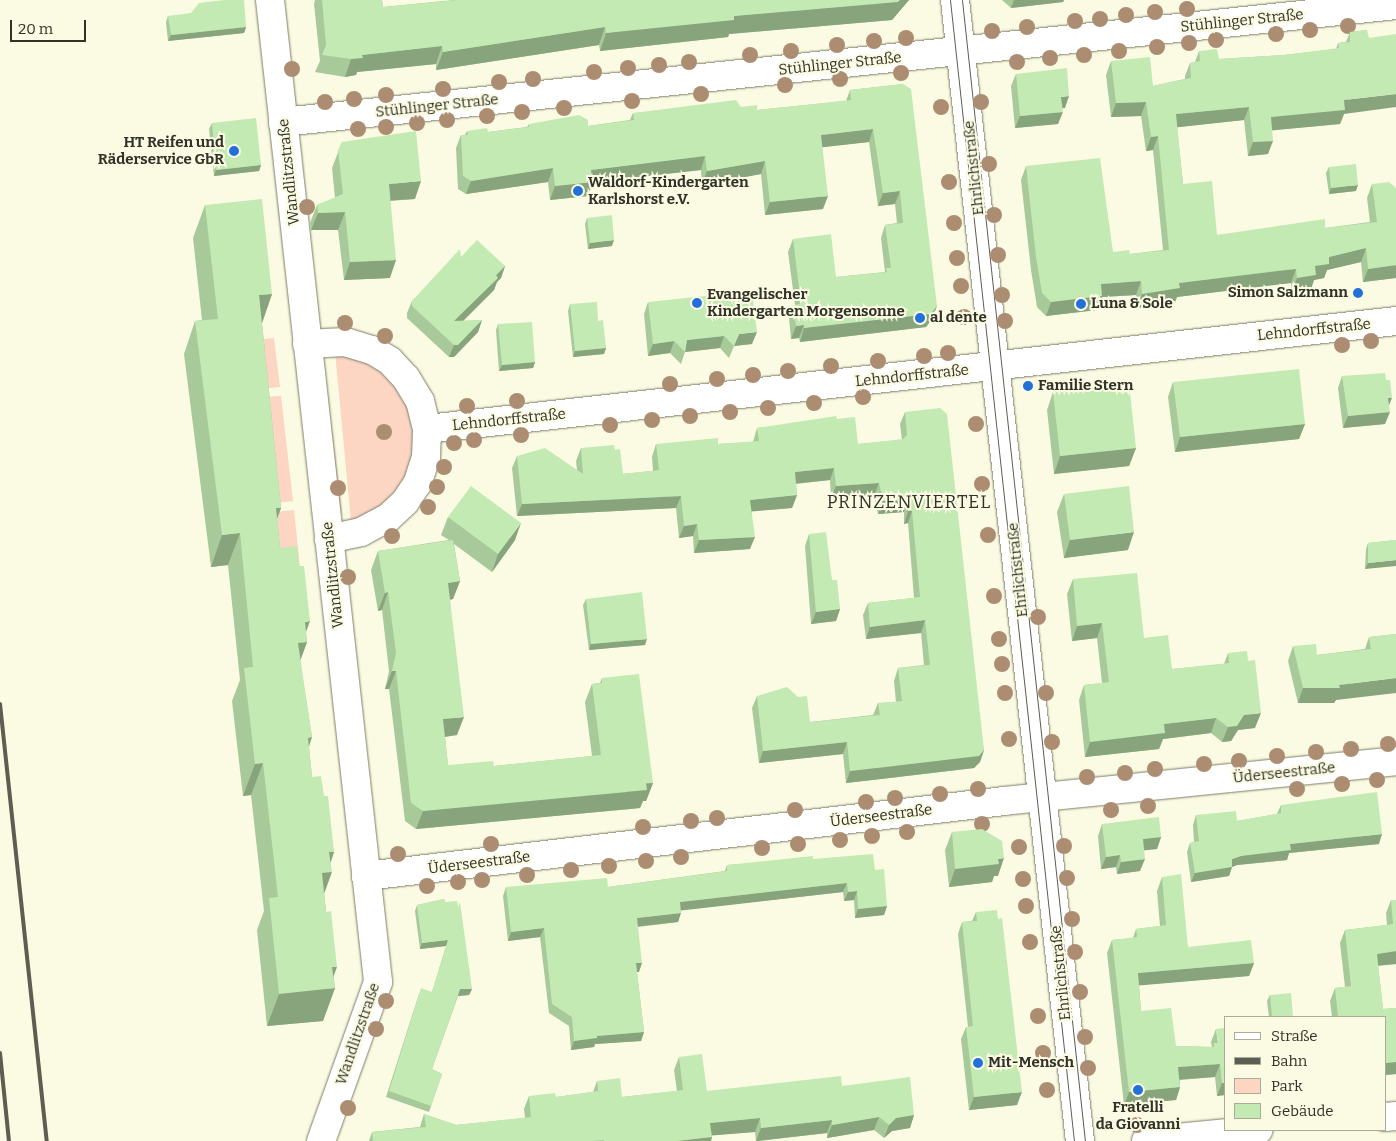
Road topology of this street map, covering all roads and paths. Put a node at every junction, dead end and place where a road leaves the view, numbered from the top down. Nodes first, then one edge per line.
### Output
1 (270, 0) edge
2 (956, 0) edge
3 (1396, 5) edge
4 (961, 51) junction
5 (283, 122) junction
6 (1396, 321) edge
7 (307, 344) junction
8 (996, 366) junction
9 (427, 429) junction
10 (329, 540) junction
11 (1396, 761) edge
12 (1042, 798) junction
13 (366, 876) junction
14 (1248, 1131) edge
15 (321, 1141) edge
16 (1080, 1141) edge
17 (1146, 1141) edge

1 - 5 street, Wandlitzstraße
2 - 4 street, Ehrlichstraße
3 - 4 street, Stühlinger Straße
4 - 5 street, Stühlinger Straße
4 - 8 street, Ehrlichstraße
5 - 7 street, Wandlitzstraße
6 - 8 street, Lehndorffstraße
7 - 9 street
7 - 10 street, Wandlitzstraße
8 - 9 street, Lehndorffstraße
8 - 12 street, Ehrlichstraße
9 - 10 street
10 - 13 street, Wandlitzstraße
11 - 12 street, Üderseestraße
12 - 13 street, Üderseestraße
12 - 16 street, Ehrlichstraße
13 - 15 street, Wandlitzstraße
14 - 17 street

